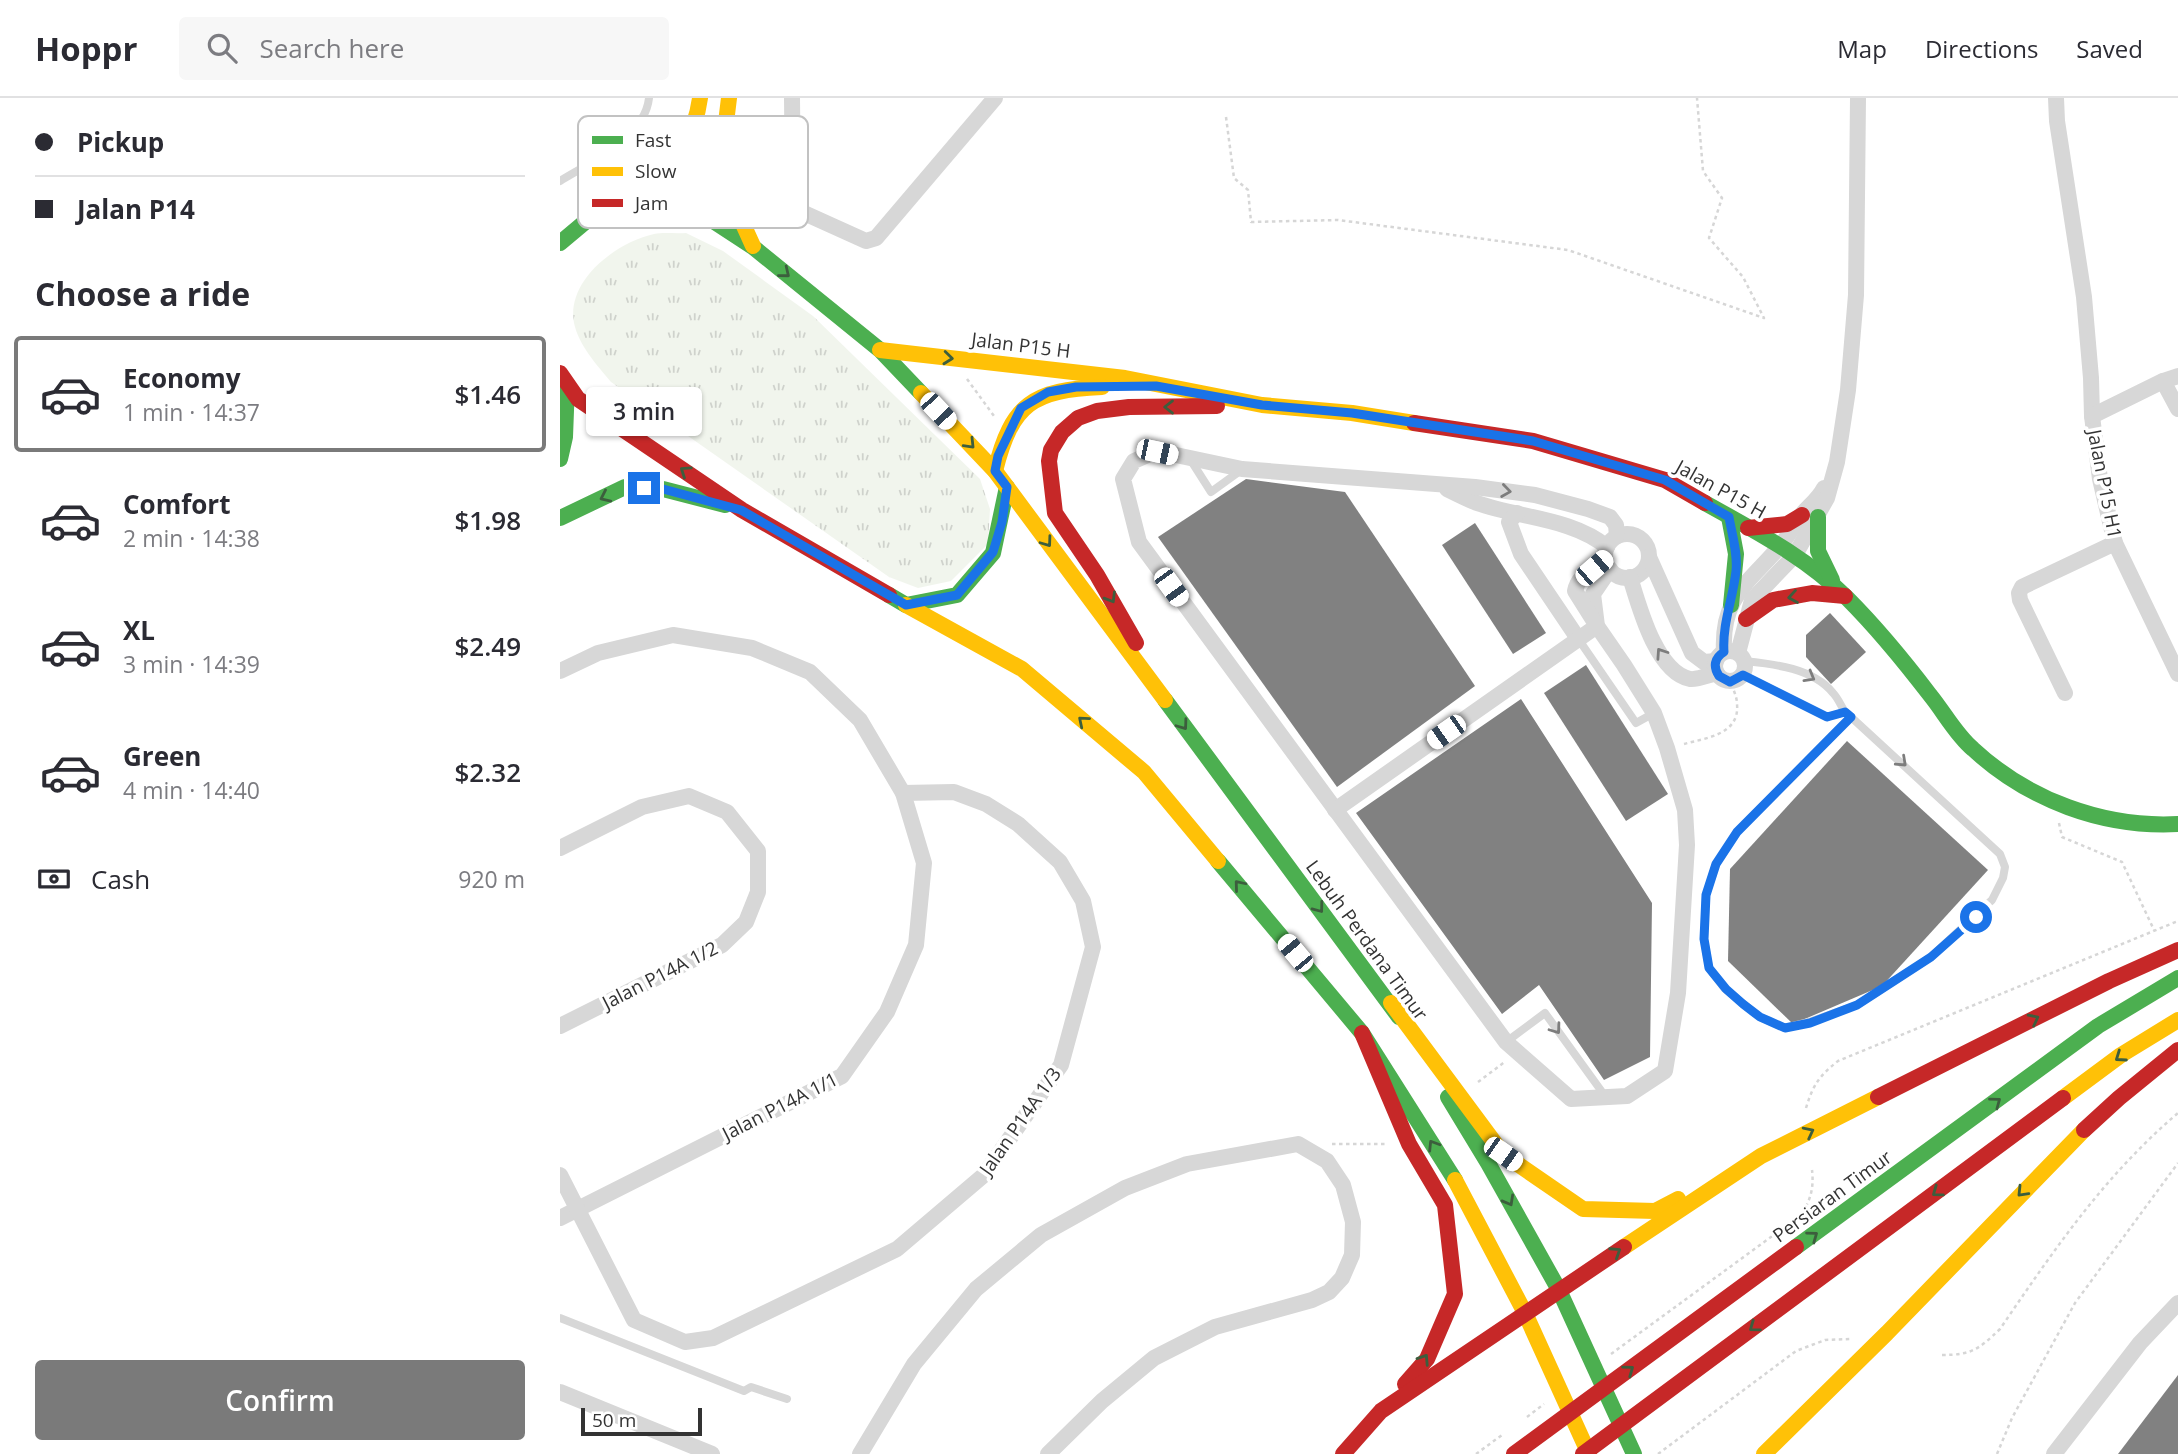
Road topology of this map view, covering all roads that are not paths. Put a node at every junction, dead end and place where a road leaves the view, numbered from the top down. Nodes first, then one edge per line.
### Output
1 (649, 98) edge
2 (700, 98) edge
3 (729, 98) edge
4 (995, 98) edge
5 (1858, 98) edge
6 (2056, 98) edge
7 (644, 116) edge
8 (696, 116) edge
9 (727, 116) edge
10 (578, 169) edge
11 (560, 181) edge
12 (808, 215) edge
13 (578, 228) edge
14 (724, 228) edge
15 (745, 228) edge
16 (560, 243) edge
17 (753, 247) junction
18 (880, 350) junction
19 (2171, 378) edge
20 (564, 379) edge
21 (1156, 386) junction
22 (1262, 405) junction
23 (2178, 409) edge
24 (2092, 416) junction
25 (1190, 458) junction
26 (560, 459) edge
27 (1242, 469) junction
28 (995, 471) junction
29 (1438, 485) junction
30 (1007, 487) junction
31 (1490, 506) junction
32 (741, 510) junction
33 (1517, 513) junction
34 (1810, 516) junction
35 (1729, 517) junction
36 (560, 518) edge
37 (1748, 528) junction
38 (2115, 543) junction
39 (1780, 545) junction
40 (1610, 553) junction
41 (1521, 554) junction
42 (1795, 555) junction
43 (1648, 557) junction
44 (1630, 577) junction
45 (1841, 593) junction
46 (906, 605) junction
47 (1731, 605) junction
48 (1746, 619) junction
49 (1597, 626) junction
50 (1579, 640) junction
51 (1730, 665) junction
52 (2177, 669) edge
53 (560, 671) edge
54 (1156, 687) junction
55 (2065, 692) dead end
56 (1654, 713) junction
57 (1848, 714) junction
58 (903, 793) junction
59 (1335, 810) junction
60 (2081, 813) junction
61 (2178, 814) edge
62 (2178, 824) edge
63 (560, 848) edge
64 (2178, 950) edge
65 (2178, 978) edge
66 (1391, 1003) junction
67 (2178, 1020) edge
68 (560, 1026) edge
69 (1362, 1033) junction
70 (1506, 1042) junction
71 (2178, 1050) edge
72 (2178, 1070) edge
73 (1605, 1097) junction
74 (2070, 1143) junction
75 (1761, 1156) junction
76 (560, 1175) edge
77 (577, 1209) junction
78 (560, 1217) edge
79 (1559, 1290) junction
80 (2177, 1302) edge
81 (1525, 1312) junction
82 (560, 1318) edge
83 (560, 1392) edge
84 (788, 1399) dead end
85 (1381, 1411) junction
86 (1758, 1450) edge
87 (712, 1454) edge
88 (860, 1454) edge
89 (1048, 1454) edge
90 (1343, 1454) edge
91 (1514, 1454) edge
92 (1583, 1454) edge
93 (1589, 1454) edge
94 (1634, 1454) edge
95 (2054, 1454) edge

1 - 7 lane
2 - 8 main road
3 - 9 main road
4 - 12 street
5 - 34 street
6 - 24 street, Jalan P15 H1
10 - 11 lane
13 - 16 main road
14 - 17 main road, Lebuh Perdana Timur
15 - 17 main road
17 -> 18 main road, Lebuh Perdana Timur
18 -> 21 main road, Jalan P15 H
18 -> 28 main road, Lebuh Perdana Timur
19 - 23 street
19 - 24 street
20 - 26 main road
32 -> 20 main road
21 - 22 main road, Jalan P15 H
21 - 28 main road, Jalan P15 H
22 - 35 main road, Jalan P15 H
22 -> 54 main road
24 - 38 street, Jalan P15 H1
25 - 27 street
25 - 27 lane
25 - 59 street
27 - 29 street
28 - 30 main road, Lebuh Perdana Timur
29 - 31 street
29 -> 40 street
30 - 46 main road
30 -> 54 main road, Lebuh Perdana Timur
31 - 33 street
31 - 41 street
32 -> 36 main road
32 - 46 main road
33 - 40 street
33 - 41 street
34 - 37 main road
34 - 39 street
34 - 42 street
34 - 45 main road
35 - 37 main road, Jalan P15 H
35 - 47 main road
37 - 39 main road, Jalan P15 H
38 - 52 street, Jalan P15 H1
38 - 55 street
39 - 42 main road, Jalan P15 H
39 - 47 street
40 - 43 street
40 - 44 street
40 - 49 street
41 - 50 street
42 - 45 main road, Jalan P15 H
42 - 48 street
43 - 44 street
43 - 51 street
51 -> 44 street
45 -> 48 main road
45 - 60 main road, Jalan P15 H
69 -> 46 main road
47 - 51 street
48 - 51 street
49 - 50 street
49 - 56 street
50 - 56 lane
50 - 59 street
51 - 57 lane
51 -> 57 lane
53 - 58 street, Jalan P14A 1/1
54 -> 66 main road, Lebuh Perdana Timur
56 - 73 street
57 -> 57 lane
58 - 77 street, Jalan P14A 1/1
58 - 77 street, Jalan P14A 1/3
59 - 70 street
60 - 61 main road, Jalan P15 H
60 - 62 main road, Jalan P15 H
63 - 68 street, Jalan P14A 1/2
75 -> 64 main road
91 -> 65 main road, Persiaran Timur
66 - 75 main road
66 -> 79 main road, Lebuh Perdana Timur
67 -> 92 main road
81 -> 69 main road
85 -> 69 main road
70 - 73 street
70 -> 73 lane
71 - 74 main road
72 - 74 main road
74 -> 86 main road
79 -> 75 main road
76 - 77 street, Jalan P14A 1/3
77 - 78 street, Jalan P14A 1/1
79 - 81 main road
79 - 94 main road, Lebuh Perdana Timur
80 - 95 street
81 - 85 main road
81 - 93 main road
82 - 84 lane
83 - 87 street
85 - 90 main road
88 - 89 street

